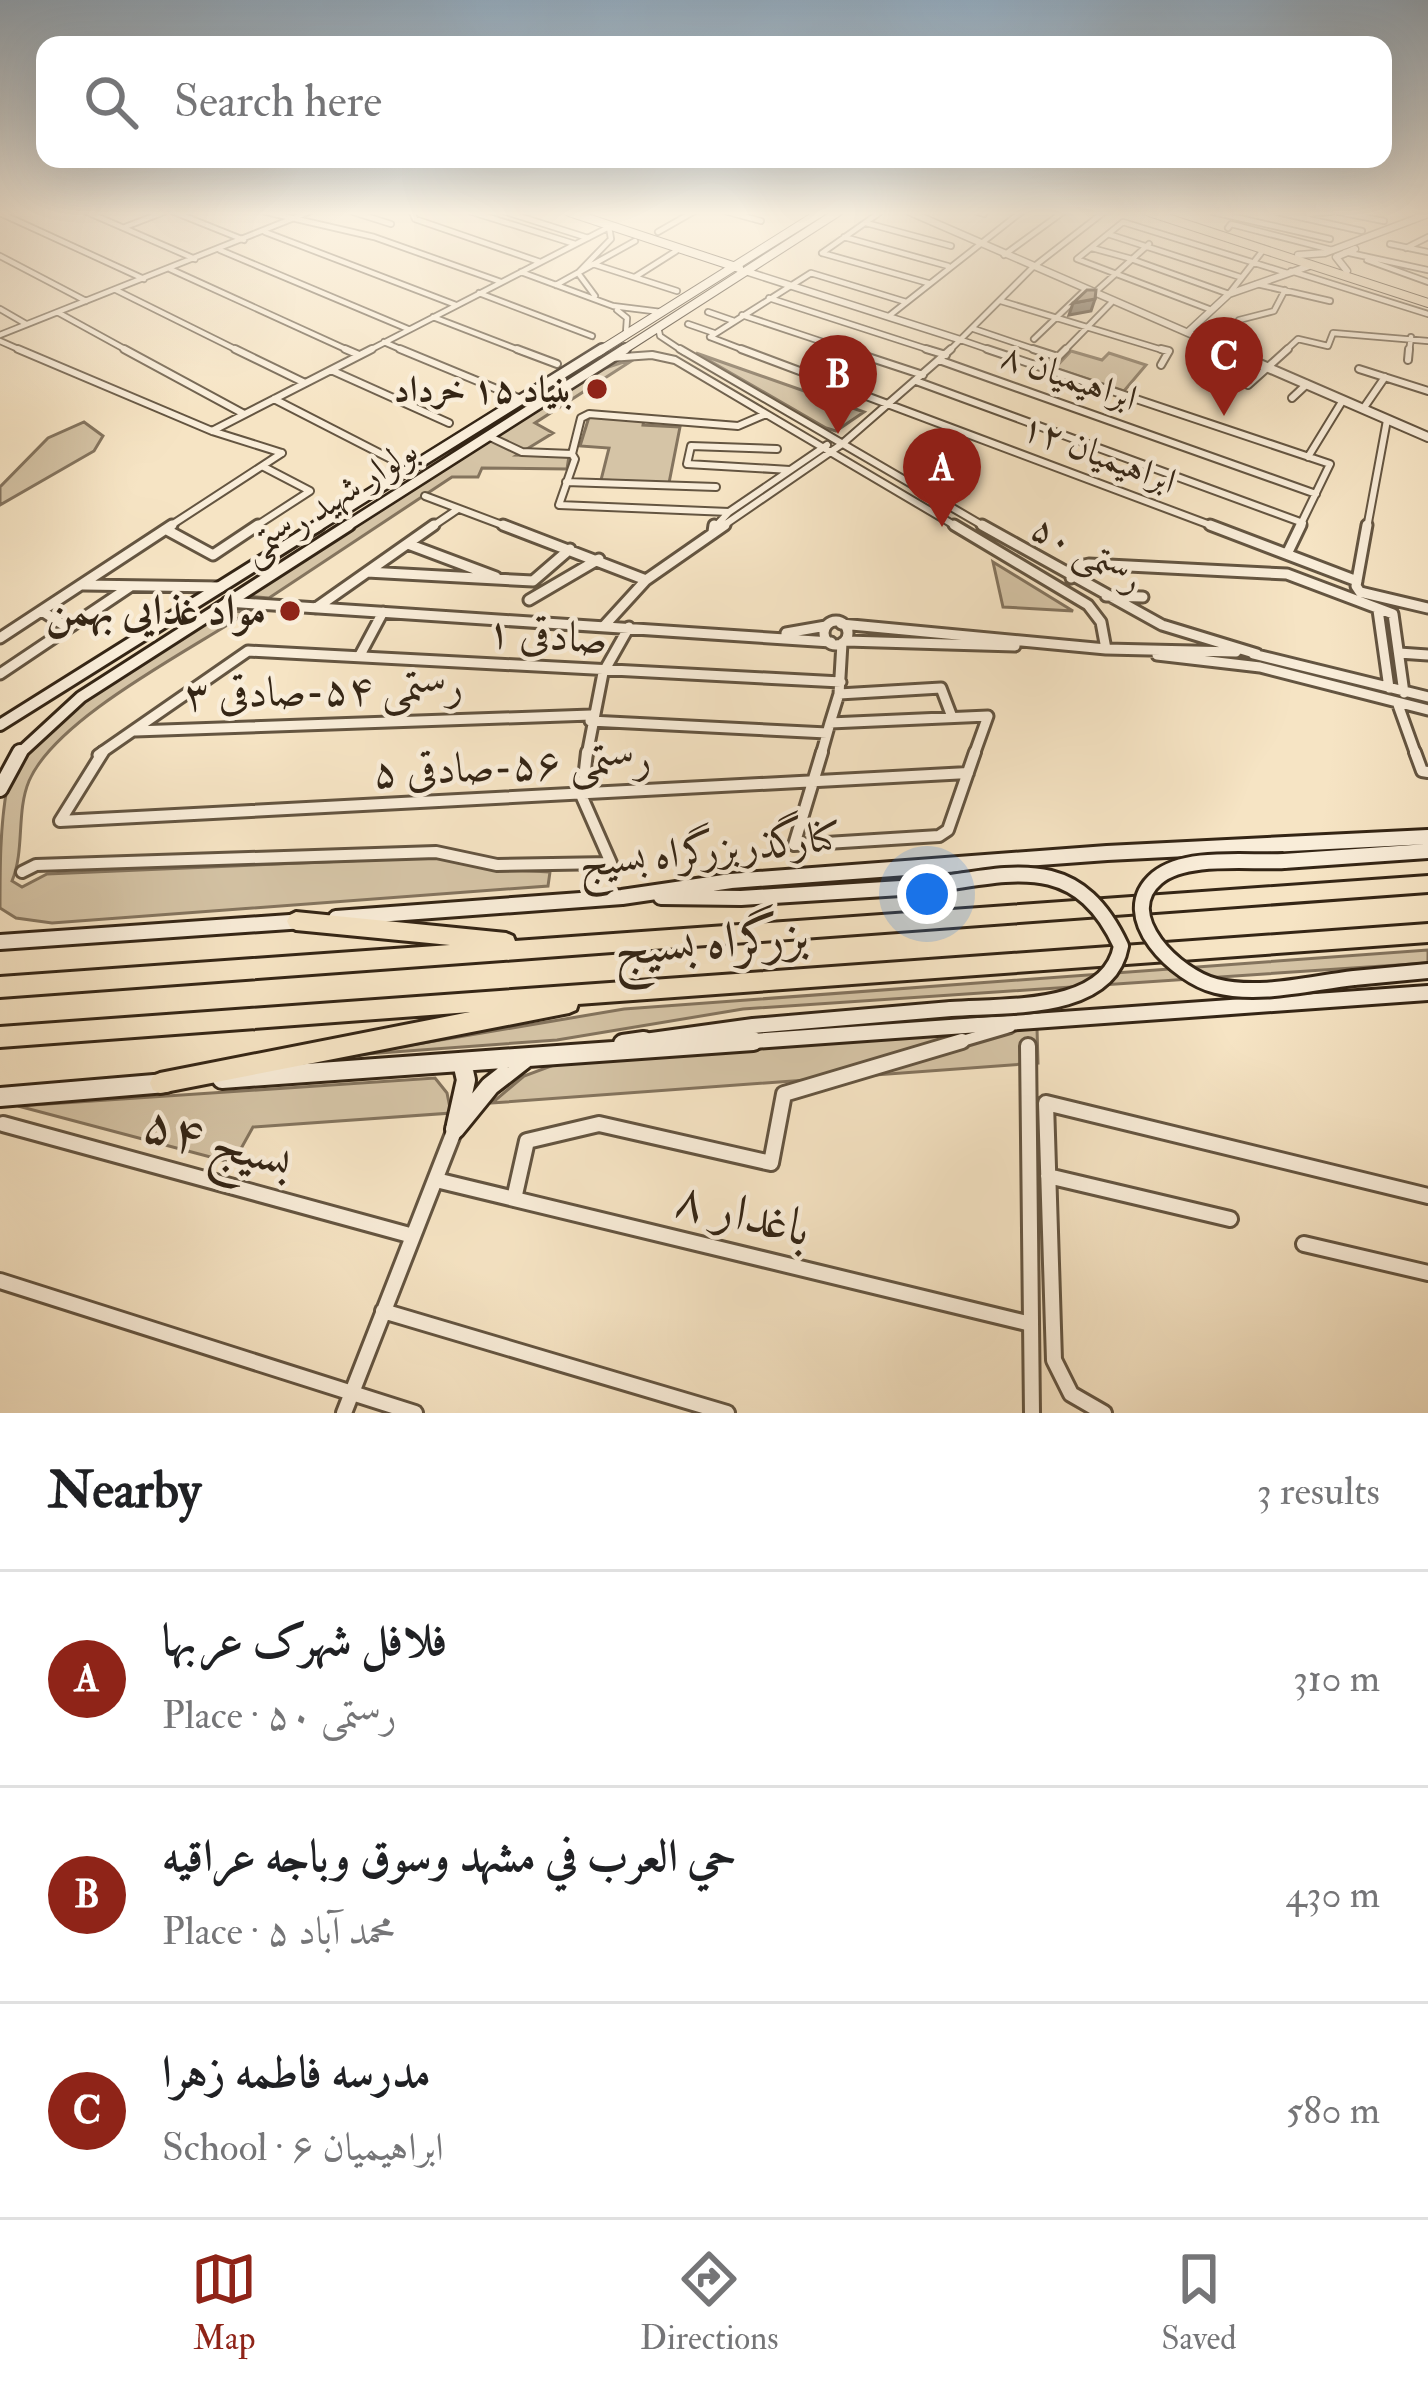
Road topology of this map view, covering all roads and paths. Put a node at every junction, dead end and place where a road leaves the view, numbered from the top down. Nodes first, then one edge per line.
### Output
1 (41, 278) edge
2 (190, 278) edge
3 (287, 278) edge
4 (386, 278) edge
5 (490, 278) edge
6 (509, 278) edge
7 (537, 278) edge
8 (569, 278) edge
9 (582, 278) edge
10 (635, 278) edge
11 (715, 278) edge
12 (725, 278) edge
13 (773, 278) edge
14 (802, 278) edge
15 (827, 278) edge
16 (907, 278) edge
17 (935, 278) edge
18 (1023, 278) edge
19 (1054, 278) edge
20 (1109, 278) edge
21 (1129, 278) edge
22 (1184, 278) edge
23 (1239, 278) edge
24 (1273, 278) edge
25 (1309, 278) edge
26 (1355, 278) edge
27 (1366, 278) edge
28 (144, 279) edge
29 (733, 280) joint
30 (501, 282) junction
31 (928, 284) junction
32 (1256, 284) junction
33 (556, 285) junction
34 (790, 285) junction
35 (116, 290) junction
36 (1285, 290) junction
37 (677, 291) dead end
38 (479, 293) junction
39 (1088, 293) junction
40 (1229, 294) junction
41 (769, 298) junction
42 (1428, 300) edge
43 (1001, 301) junction
44 (1330, 301) dead end
45 (86, 302) junction
46 (602, 302) junction
47 (906, 302) junction
48 (1111, 303) junction
49 (457, 305) junction
50 (613, 306) junction
51 (0, 309) edge
52 (1209, 309) junction
53 (58, 312) junction
54 (661, 312) junction
55 (708, 312) dead end
56 (1428, 314) edge
57 (742, 315) junction
58 (889, 316) junction
59 (1057, 316) junction
60 (433, 317) junction
61 (734, 321) junction
62 (26, 324) junction
63 (688, 324) dead end
64 (1089, 326) junction
65 (658, 327) junction
66 (409, 329) junction
67 (974, 329) junction
68 (1188, 332) junction
69 (626, 333) junction
70 (712, 335) junction
71 (592, 336) dead end
72 (1411, 337) junction
73 (0, 338) edge
74 (961, 340) junction
75 (1034, 340) dead end
76 (1428, 341) edge
77 (384, 342) junction
78 (1218, 344) junction
79 (688, 354) junction
80 (359, 355) junction
81 (942, 357) junction
82 (1058, 357) junction
83 (609, 358) junction
84 (675, 360) junction
85 (1408, 360) dead end
86 (557, 364) dead end
87 (1161, 364) dead end
88 (1268, 367) junction
89 (1046, 369) junction
90 (1359, 369) dead end
91 (331, 370) junction
92 (1385, 377) junction
93 (920, 378) junction
94 (305, 383) junction
95 (1307, 384) junction
96 (1249, 385) dead end
97 (1428, 391) edge
98 (1292, 398) dead end
99 (274, 399) junction
100 (521, 399) junction
101 (1343, 400) junction
102 (892, 402) junction
103 (1363, 409) junction
104 (244, 414) junction
105 (766, 414) junction
106 (1387, 420) junction
107 (449, 423) dead end
108 (212, 431) junction
109 (488, 436) junction
110 (1428, 437) edge
111 (842, 440) junction
112 (777, 449) dead end
113 (826, 450) junction
114 (572, 454) junction
115 (1308, 457) junction
116 (389, 458) dead end
117 (264, 467) junction
118 (790, 470) junction
119 (566, 482) junction
120 (716, 487) dead end
121 (1316, 494) junction
122 (425, 496) dead end
123 (458, 509) junction
124 (729, 512) junction
125 (1303, 523) junction
126 (167, 530) junction
127 (712, 534) junction
128 (408, 544) junction
129 (570, 549) junction
130 (1287, 554) junction
131 (599, 559) junction
132 (367, 572) junction
133 (1070, 578) junction
134 (646, 580) junction
135 (506, 581) junction
136 (83, 585) junction
137 (130, 586) junction
138 (1358, 586) junction
139 (220, 587) junction
140 (1101, 596) junction
141 (1143, 597) dead end
142 (529, 600) dead end
143 (227, 602) junction
144 (1088, 605) junction
145 (316, 608) junction
146 (1428, 608) edge
147 (1378, 610) junction
148 (42, 611) junction
149 (383, 612) junction
150 (841, 624) junction
151 (604, 626) junction
152 (826, 626) junction
153 (629, 627) junction
154 (68, 628) junction
155 (775, 636) junction
156 (0, 638) edge
157 (840, 642) junction
158 (1106, 649) junction
159 (1399, 653) junction
160 (1257, 655) junction
161 (360, 656) junction
162 (1428, 656) edge
163 (0, 674) edge
164 (603, 674) junction
165 (1388, 687) junction
166 (840, 688) junction
167 (1405, 692) junction
168 (1428, 698) edge
169 (1397, 702) junction
170 (1428, 710) edge
171 (952, 717) junction
172 (591, 718) junction
173 (0, 725) edge
174 (829, 728) junction
175 (131, 731) junction
176 (1428, 772) edge
177 (968, 773) junction
178 (2, 781) edge
179 (813, 781) junction
180 (582, 797) junction
181 (1428, 837) edge
182 (1428, 851) edge
183 (22, 872) dead end
184 (1428, 884) edge
185 (622, 896) junction
186 (296, 921) junction
187 (1428, 933) edge
188 (0, 939) edge
189 (545, 946) junction
190 (1428, 971) edge
191 (0, 987) edge
192 (649, 988) junction
193 (1428, 993) edge
194 (1027, 1022) junction
195 (0, 1037) edge
196 (1028, 1046) dead end
197 (528, 1057) junction
198 (462, 1062) junction
199 (160, 1083) junction
200 (0, 1097) edge
201 (3, 1124) dead end
202 (455, 1129) junction
203 (1048, 1176) junction
204 (436, 1180) junction
205 (1428, 1196) edge
206 (514, 1199) junction
207 (1230, 1219) dead end
208 (412, 1236) junction
209 (1304, 1244) dead end
210 (1428, 1273) edge
211 (0, 1281) edge
212 (383, 1311) junction
213 (1031, 1324) junction
214 (352, 1392) junction
215 (344, 1413) edge
216 (415, 1413) edge
217 (727, 1413) edge
218 (1032, 1413) edge
219 (1104, 1413) edge

1 - 45 street
2 - 80 street
3 - 66 street
4 - 49 street
5 - 30 street
6 - 30 street
7 - 33 street
8 - 33 street
9 - 46 street
10 - 37 street
11 - 54 main road, بولوار شهید رستمی
12 - 29 main road
13 - 34 street
14 - 34 street
15 - 47 street
16 - 31 street
17 - 31 street
18 - 43 street
19 - 39 street
20 - 39 street
21 - 52 street
22 - 40 street
23 - 40 street
24 - 32 street
25 - 56 street
26 - 42 main road
27 - 42 main road
28 - 35 street
29 - 65 main road, بولوار شهید رستمی
30 - 38 street
31 - 47 street
32 - 36 street
32 - 40 street
33 - 46 street
34 - 41 street
34 - 58 street
35 - 45 street
35 - 94 street
36 - 44 street
36 - 78 street
38 - 49 street
38 - 71 street
39 - 48 street
39 - 59 street
40 - 52 street
41 - 57 street
41 - 81 street, ابراهیمیان ۸
43 - 59 street
43 - 67 street
45 - 53 street
46 - 50 street
47 - 58 street
48 - 64 street
48 - 68 street
49 - 60 street
50 - 54 street
50 - 69 street
51 - 62 street
52 - 68 street
53 - 62 street
53 - 104 street
54 - 69 main road, بولوار شهید رستمی
55 - 61 street
57 - 61 street
57 - 93 street
58 - 74 street
59 - 64 street
59 - 75 street
60 - 66 street
60 - 86 street
61 - 70 street
62 - 73 street
63 - 70 street, ابراهیمیان ۱۲
64 - 82 street
64 - 87 street
65 - 79 street, رستمی ۵۰
65 - 83 main road, بولوار شهید رستمی
66 - 77 street
67 - 74 street
67 - 82 street
68 - 78 street
69 - 100 main road, بولوار شهید رستمی
70 - 102 street, ابراهیمیان ۱۲
72 - 76 street
72 - 85 street
72 - 88 street
73 - 108 street
74 - 81 street
74 - 89 street
77 - 80 street
77 - 100 street
78 - 88 street
79 - 84 street
79 - 111 street, رستمی ۵۰
80 - 91 street
81 - 93 street
81 - 121 street, ابراهیمیان ۸
82 - 89 street
83 - 84 street, رستمی ۵۰
83 - 109 main road, بولوار شهید رستمی
84 - 105 street, رستمی ۵۰
88 - 95 street
88 - 96 street
89 - 115 street
90 - 92 street
91 - 94 street
91 - 107 street
92 - 97 street
92 - 103 street
93 - 102 street
93 - 125 street
94 - 99 street
95 - 98 street
95 - 101 street
99 - 104 street
99 - 116 street
100 - 139 main road, بولوار شهید رستمی
101 - 103 street
101 - 115 street
102 - 111 street
102 - 130 street, ابراهیمیان ۱۲
103 - 106 street
104 - 108 street
105 - 113 street, رستمی ۵۰
105 - 114 street
106 - 110 street
106 - 138 street
108 - 117 street
109 - 114 street
109 - 143 main road, بولوار شهید رستمی
111 - 113 street
111 - 133 street, رستمی ۵۰
112 - 118 street
113 - 118 street
113 - 127 street
113 - 144 street, رستمی ۵۰
114 - 119 street
115 - 121 street
117 - 126 street
117 - 126 street
118 - 124 street
119 - 120 street
119 - 124 street
121 - 125 street
122 - 123 street
123 - 128 street
123 - 129 street
124 - 127 street
125 - 130 street
126 - 136 street
127 - 134 street
128 - 132 street
128 - 135 street
129 - 131 street
129 - 135 street
130 - 138 street, ابراهیمیان ۱۲
131 - 134 street
131 - 142 street
132 - 135 street
132 - 145 street
133 - 140 street, رستمی ۵۰
133 - 147 street
134 - 151 street
136 - 137 street
136 - 148 street
137 - 139 street
137 - 154 street
138 - 146 street, ابراهیمیان ۱۲
138 - 147 street
139 - 173 main road, بولوار شهید رستمی
140 - 141 street
140 - 144 street
140 - 160 street, رستمی ۵۰
143 - 145 street
143 - 178 main road, بولوار شهید رستمی
144 - 158 street, رستمی ۵۰
145 - 149 street
147 - 159 street
147 - 165 street
148 - 154 street
148 - 156 street
149 - 151 street
149 - 161 street
150 - 152 street
150 - 157 street
150 - 158 street
151 - 153 street
152 - 155 street
152 - 157 street
153 - 155 street
153 - 164 street
154 - 163 street
155 - 157 street
157 - 158 street
157 - 166 street
158 - 160 street
158 - 169 street
159 - 162 street
159 - 167 street
160 - 165 street
161 - 164 street, صادقی ۱
161 - 175 street, صادقی ۱
164 - 166 street, صادقی ۱
164 - 172 street
165 - 167 street
165 - 169 street
166 - 171 street, صادقی ۱
166 - 174 street
167 - 168 street
167 - 169 street
169 - 170 street
169 - 176 street
171 - 174 street, رستمی ۵۴-صادقی ۳
171 - 177 street, رستمی ۵۴-صادقی ۳
172 - 174 street, رستمی ۵۴-صادقی ۳
172 - 175 street, رستمی ۵۴-صادقی ۳
172 - 180 street
174 - 179 street
175 - 180 street, رستمی ۵۶-صادقی ۵
177 - 179 street, رستمی ۵۶-صادقی ۵
177 - 179 street
179 - 180 street, رستمی ۵۶-صادقی ۵
180 - 183 street
181 - 185 main road, کنارگذربزرگراه بسیج
182 - 190 main road, bridge
184 - 189 highway, بزرگراه بسیج
185 - 186 main road, کنارگذربزرگراه بسیج
185 - 197 main road, bridge
186 - 188 main road, کنارگذربزرگراه بسیج
186 - 189 highway
187 - 192 highway, بزرگراه بسیج
189 - 191 highway, بزرگراه بسیج
192 - 195 highway, بزرگراه بسیج
192 - 199 highway
193 - 194 main road
194 - 197 main road
194 - 206 street
196 - 213 street
197 - 198 main road
197 - 202 main road
198 - 199 main road
198 - 202 main road
199 - 200 main road
201 - 208 street, بسیج ۵۴
202 - 204 street
203 - 205 street
203 - 207 street
203 - 219 street
204 - 206 street, باغدار ۸
204 - 208 street
206 - 213 street, باغدار ۸
208 - 212 street
209 - 210 street
211 - 214 street
212 - 214 street
212 - 217 street
213 - 218 street
214 - 215 street
214 - 216 street

